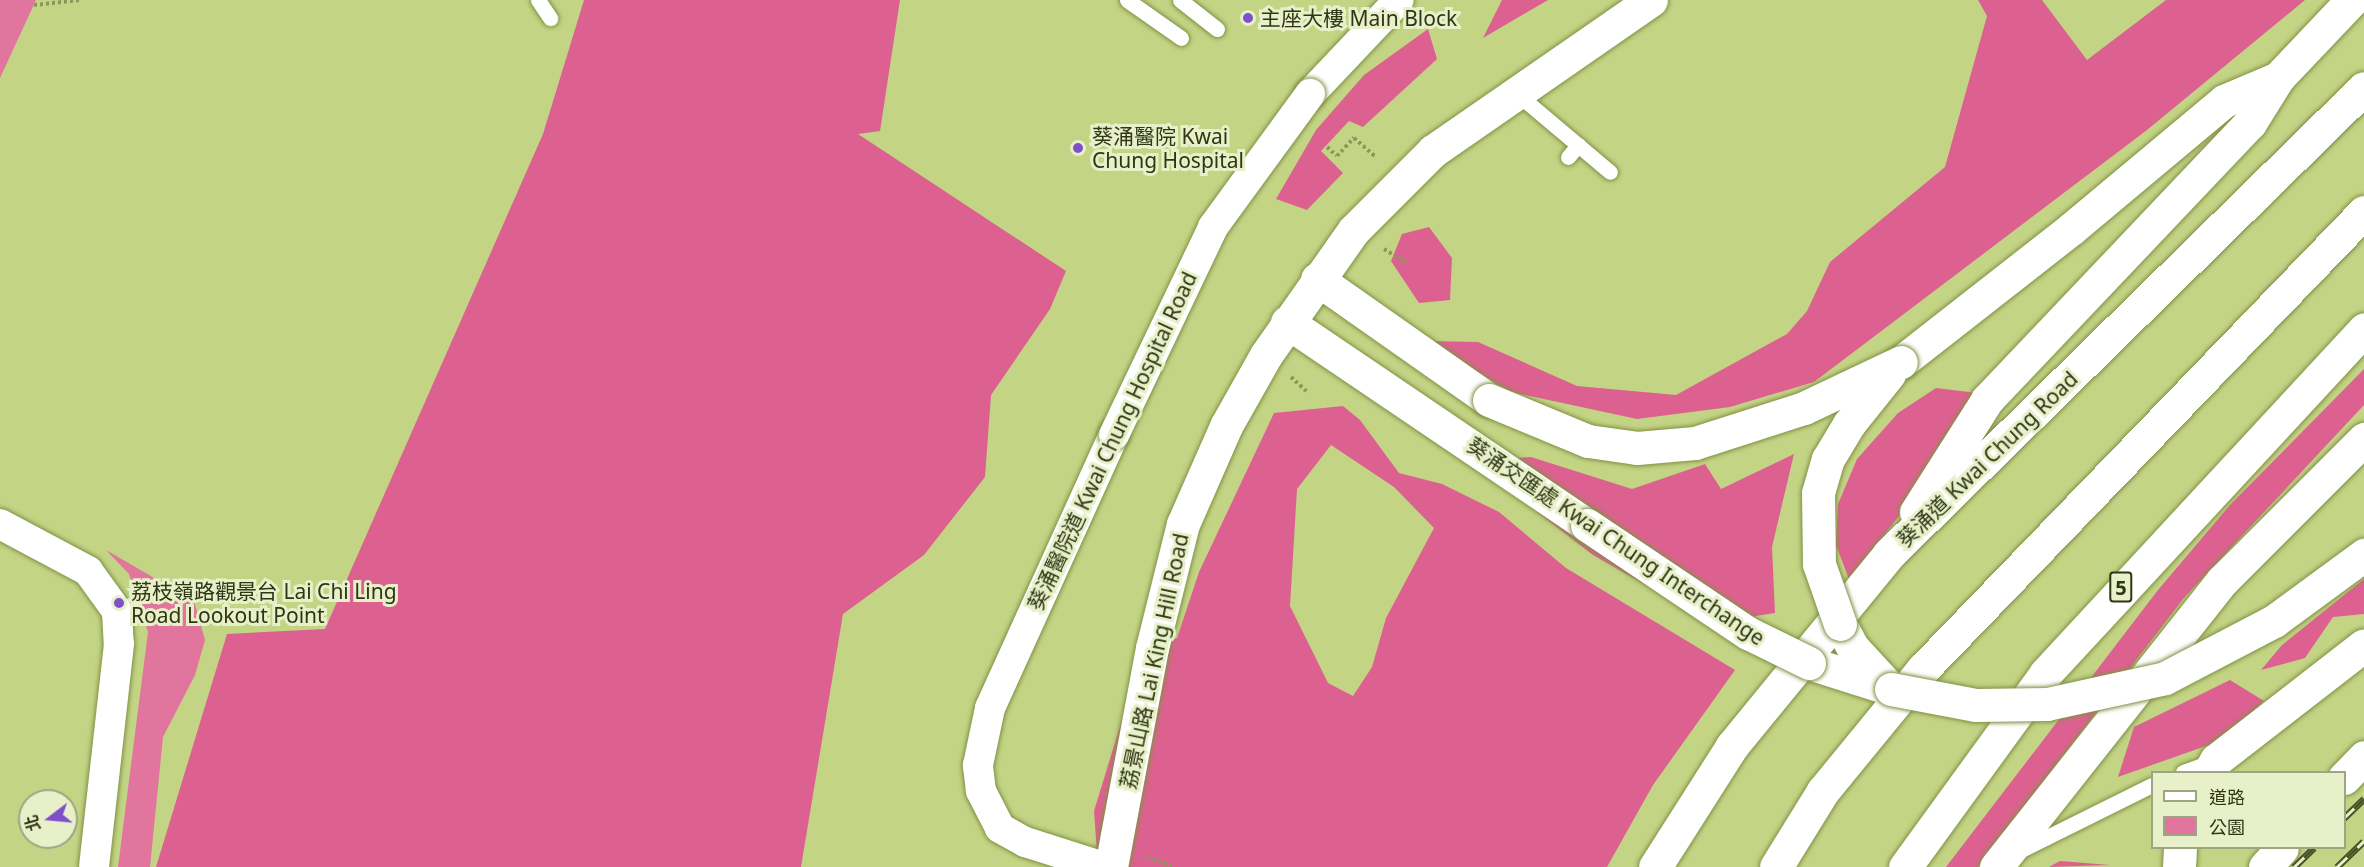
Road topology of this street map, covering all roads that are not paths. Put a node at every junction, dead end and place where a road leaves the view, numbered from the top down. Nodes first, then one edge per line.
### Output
1 (538, 0) edge
2 (1127, 0) edge
3 (1180, 0) edge
4 (1399, 0) edge
5 (1651, 0) edge
6 (2352, 0) edge
7 (550, 18) dead end
8 (1217, 29) dead end
9 (1181, 38) dead end
10 (2278, 78) junction
11 (2364, 88) edge
12 (1515, 92) junction
13 (1578, 145) junction
14 (1568, 157) dead end
15 (1610, 172) dead end
16 (2364, 212) edge
17 (1317, 279) junction
18 (1287, 321) junction
19 (2364, 329) edge
20 (1901, 362) junction
21 (2364, 439) edge
22 (0, 524) edge
23 (1889, 554) junction
24 (2364, 555) edge
25 (2364, 645) edge
26 (1891, 689) junction
27 (2364, 756) edge
28 (2212, 766) edge
29 (2188, 771) edge
30 (2346, 776) edge
31 (2151, 786) edge
32 (2180, 849) edge
33 (2281, 849) edge
34 (1999, 863) edge
35 (94, 867) edge
36 (1104, 867) edge
37 (1111, 867) edge
38 (1655, 867) edge
39 (1776, 867) edge
40 (1905, 867) edge
41 (2179, 867) edge
42 (2265, 867) edge

1 - 7 lane
2 - 9 lane
3 - 8 lane
4 - 36 street, 葵涌醫院道 Kwai Chung Hospital Road, bridge
5 - 12 main road, 荔景山路 Lai King Hill Road
6 - 10 main road
10 - 20 main road
10 - 23 main road
11 - 23 main road, 葵涌道 Kwai Chung Road
12 - 13 lane
12 - 17 main road, 荔景山路 Lai King Hill Road
13 - 14 lane
13 - 15 lane
16 - 39 main road
17 - 18 main road, 荔景山路 Lai King Hill Road
17 - 20 main road, bridge
18 - 26 main road, 葵涌交匯處 Kwai Chung Interchange, bridge
18 - 37 main road, 荔景山路 Lai King Hill Road
19 - 40 main road, 5
20 - 26 main road, bridge
21 - 34 main road
22 - 35 street
23 - 38 main road, 葵涌道 Kwai Chung Road, bridge
24 - 26 main road, 葵涌交匯處 Kwai Chung Interchange, bridge
25 - 28 main road
27 - 30 main road
28 - 29 lane
31 - 34 lane
32 - 41 main road
33 - 42 main road

